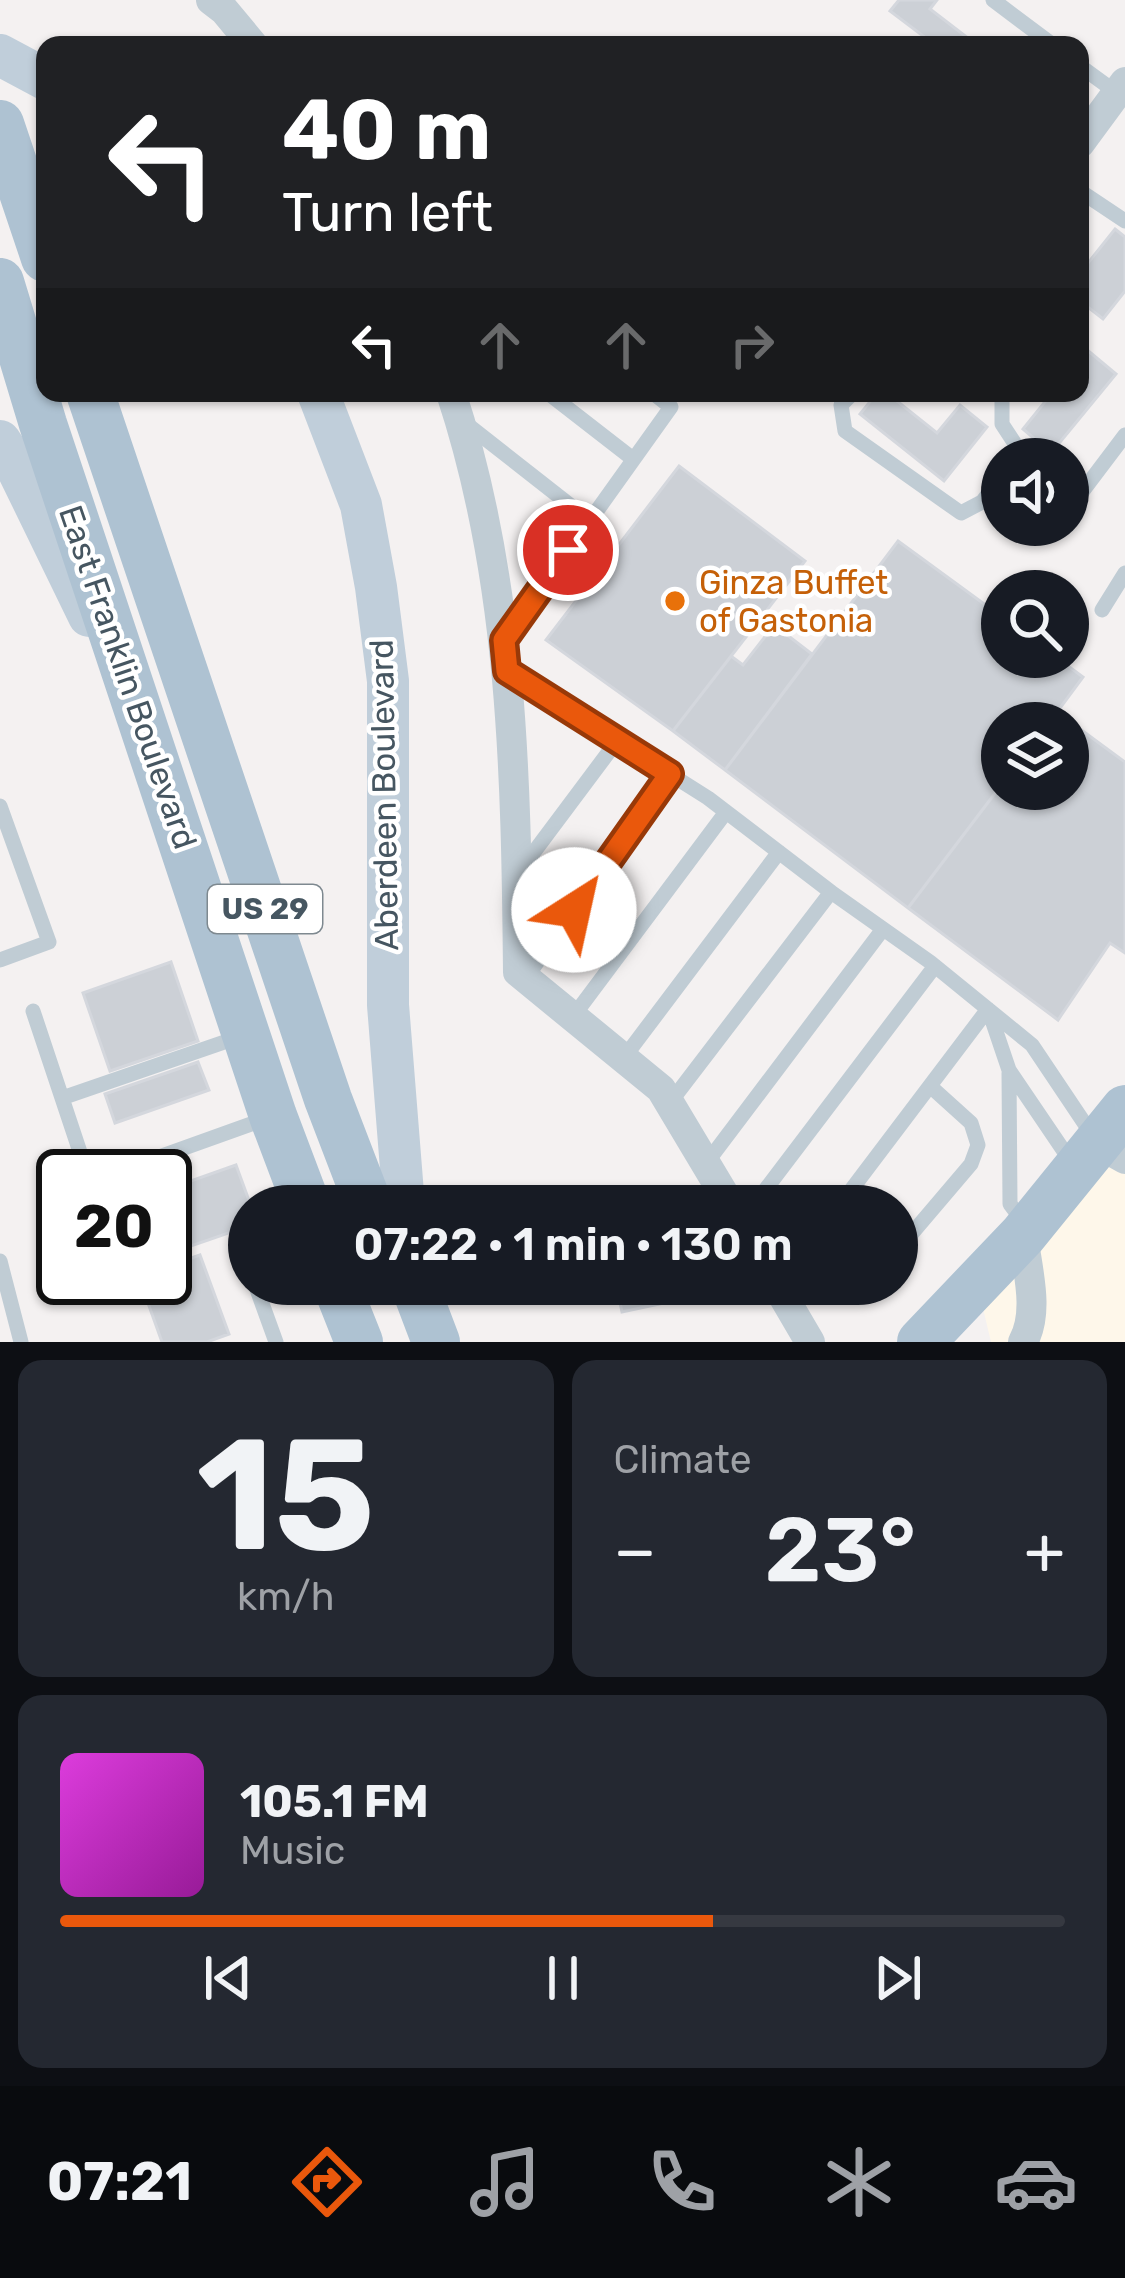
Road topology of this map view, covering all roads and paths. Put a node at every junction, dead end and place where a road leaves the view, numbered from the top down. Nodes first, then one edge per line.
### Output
1 (211, 0) edge
2 (993, 0) edge
3 (246, 36) edge
4 (1041, 36) edge
5 (0, 55) edge
6 (1089, 70) edge
7 (36, 74) edge
8 (1121, 88) edge
9 (2, 130) edge
10 (1089, 131) edge
11 (1089, 197) edge
12 (1125, 221) edge
13 (36, 231) edge
14 (0, 282) edge
15 (36, 401) edge
16 (36, 402) edge
17 (93, 402) edge
18 (322, 402) edge
19 (560, 402) edge
20 (665, 402) edge
21 (843, 402) edge
22 (1002, 402) edge
23 (455, 405) edge
24 (1125, 435) edge
25 (1011, 438) edge
26 (0, 441) edge
27 (633, 459) junction
28 (1089, 483) edge
29 (981, 503) edge
30 (589, 520) junction
31 (1125, 573) edge
32 (1102, 610) dead end
33 (505, 656) junction
34 (148, 738) junction
35 (617, 741) junction
36 (670, 774) junction
37 (0, 806) edge
38 (726, 812) junction
39 (779, 852) junction
40 (516, 875) junction
41 (831, 892) junction
42 (884, 929) junction
43 (0, 960) edge
44 (935, 966) junction
45 (526, 978) junction
46 (988, 1009) junction
47 (33, 1011) dead end
48 (572, 1018) junction
49 (248, 1034) junction
50 (623, 1059) junction
51 (1010, 1070) junction
52 (929, 1086) junction
53 (62, 1098) junction
54 (669, 1104) junction
55 (273, 1116) junction
56 (1106, 1146) edge
57 (79, 1149) edge
58 (181, 1149) edge
59 (705, 1165) junction
60 (299, 1185) edge
61 (361, 1185) edge
62 (402, 1185) edge
63 (718, 1185) edge
64 (769, 1185) edge
65 (855, 1185) edge
66 (918, 1226) edge
67 (1025, 1232) junction
68 (0, 1261) edge
69 (263, 1305) edge
70 (342, 1305) edge
71 (422, 1305) edge
72 (789, 1305) edge
73 (352, 1340) edge
74 (21, 1342) edge
75 (276, 1342) edge
76 (436, 1342) edge
77 (810, 1342) edge
78 (921, 1342) edge
79 (1023, 1342) edge

1 - 3 street
2 - 4 lane
5 - 7 main road
6 - 8 lane
8 - 10 street
9 - 13 main road
11 - 12 lane
14 - 15 main road, East Franklin Boulevard / US 29
16 - 34 main road, East Franklin Boulevard / US 29
17 - 61 main road, East Franklin Boulevard / US 29
18 - 62 main road, Aberdeen Boulevard
19 - 27 lane
20 - 27 lane
21 - 29 lane
22 - 25 lane
23 - 30 lane
23 - 33 street
24 - 28 lane
26 - 34 main road
27 - 30 lane
30 - 33 lane
31 - 32 lane
33 - 35 lane
33 - 40 street
34 - 49 main road, East Franklin Boulevard / US 29
35 - 36 lane
35 - 40 lane
36 - 38 lane
36 - 45 lane
37 - 43 lane
38 - 39 lane
38 - 48 lane
39 - 41 lane
39 - 50 lane
40 - 45 street
41 - 42 lane
41 - 54 lane
42 - 44 lane
42 - 59 lane
44 - 46 lane
44 - 64 lane
45 - 48 street
46 - 51 lane
46 - 52 lane
46 - 56 lane
47 - 53 lane
48 - 50 street
49 - 53 lane
49 - 55 main road, East Franklin Boulevard / US 29
50 - 54 street
51 - 56 lane
51 - 67 lane
52 - 65 lane
52 - 66 lane
53 - 57 lane
54 - 59 street
55 - 58 lane
55 - 60 main road, East Franklin Boulevard / US 29
56 - 67 main road
59 - 63 street
67 - 78 main road
67 - 79 street
68 - 74 lane
69 - 75 lane
70 - 73 main road
71 - 76 main road
72 - 77 street

